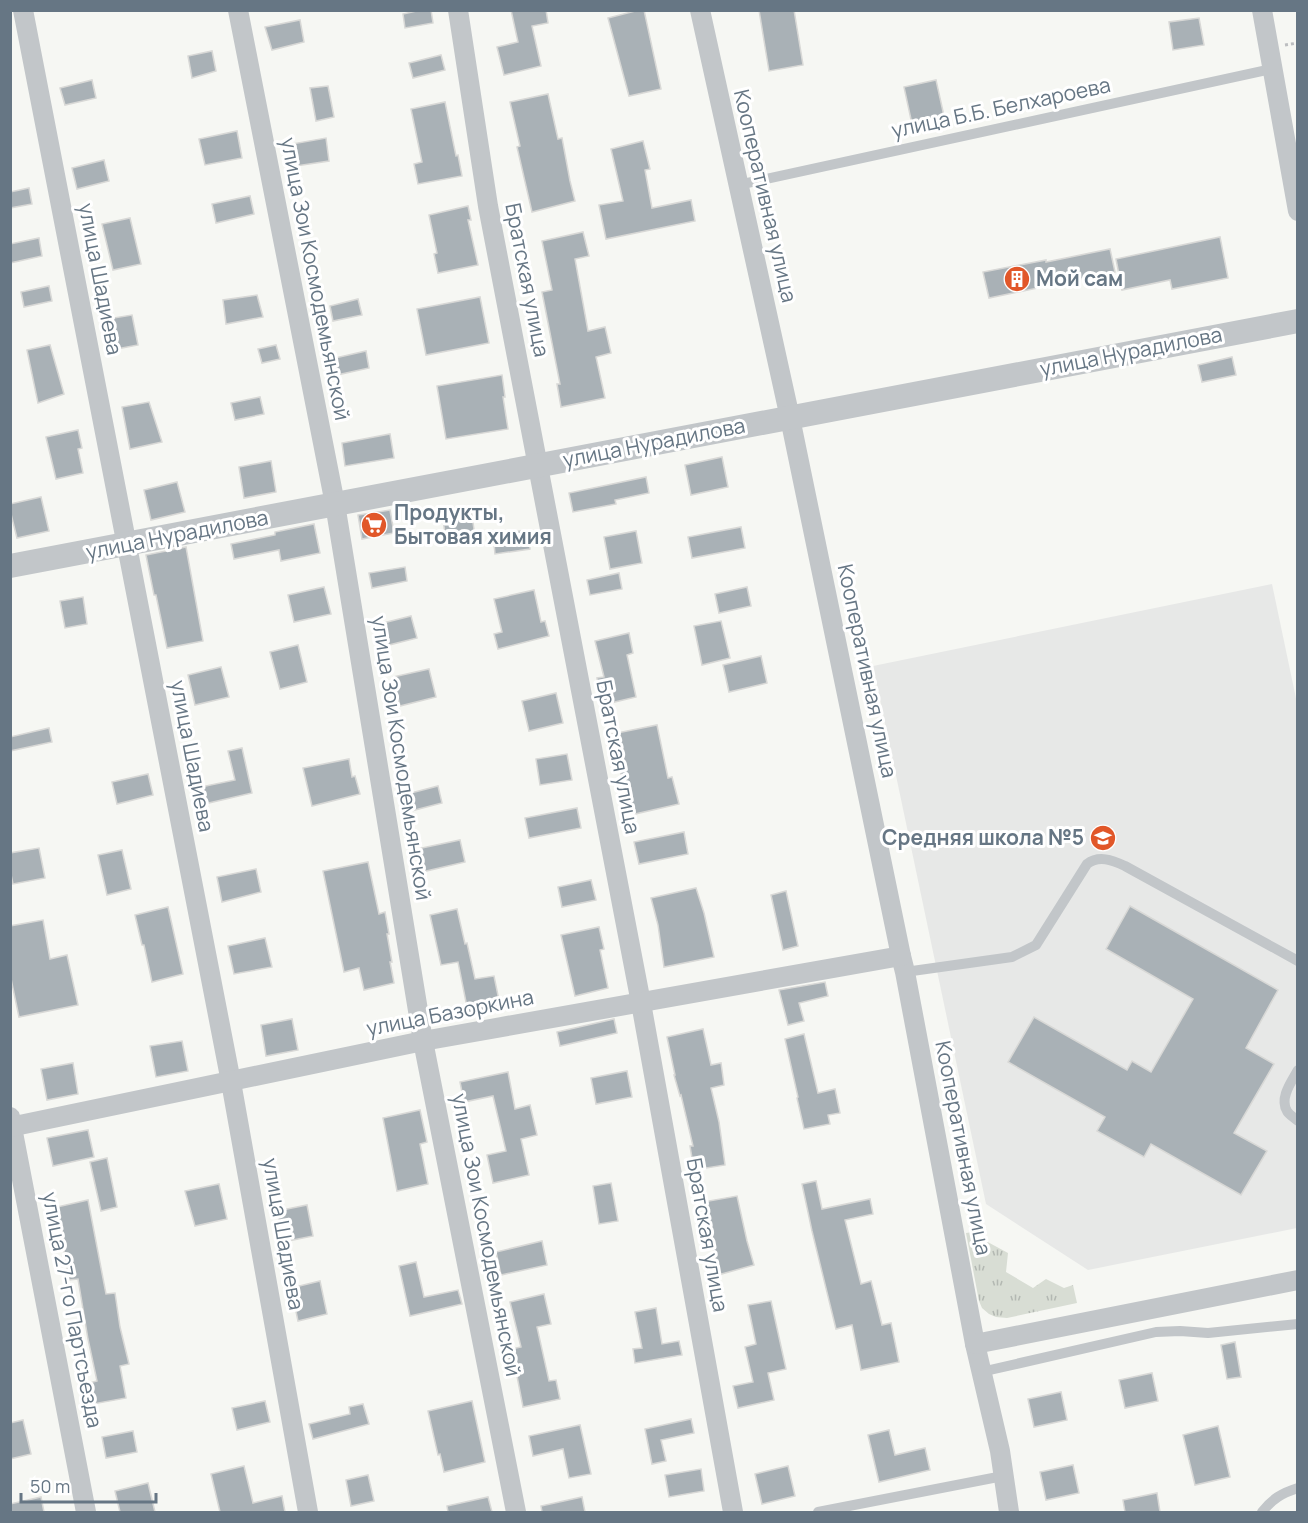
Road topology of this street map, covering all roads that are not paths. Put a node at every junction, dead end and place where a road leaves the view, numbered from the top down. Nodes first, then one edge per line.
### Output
1 (23, 10) edge
2 (238, 10) edge
3 (458, 10) edge
4 (700, 10) edge
5 (1262, 10) edge
6 (1272, 69) junction
7 (738, 185) junction
8 (1298, 211) edge
9 (1298, 321) edge
10 (790, 418) junction
11 (538, 465) junction
12 (335, 504) junction
13 (127, 545) junction
14 (10, 567) edge
15 (1298, 962) edge
16 (903, 964) junction
17 (641, 1003) junction
18 (423, 1041) junction
19 (1298, 1070) edge
20 (231, 1082) junction
21 (1298, 1121) edge
22 (11, 1124) edge
23 (1298, 1280) edge
24 (1298, 1324) edge
25 (975, 1344) junction
26 (981, 1372) junction
27 (1003, 1476) junction
28 (1298, 1488) edge
29 (86, 1512) edge
30 (308, 1512) edge
31 (516, 1512) edge
32 (733, 1512) edge
33 (818, 1512) edge
34 (1009, 1512) edge
35 (1262, 1512) edge

1 - 13 street, улица Шадиева
2 - 12 street, улица Зои Космодемьянской
3 - 11 street, Братская улица
4 - 7 street, Кооперативная улица
5 - 6 street
6 - 7 lane, улица Б.Б. Белхароева
6 - 8 street
7 - 10 street, Кооперативная улица
9 - 10 street, улица Нурадилова
10 - 11 street, улица Нурадилова
10 - 16 street, Кооперативная улица
11 - 12 street, улица Нурадилова
11 - 17 street, Братская улица
12 - 13 street, улица Нурадилова
12 - 18 street, улица Зои Космодемьянской
13 - 14 street, улица Нурадилова
13 - 20 street, улица Шадиева
15 - 16 lane
16 - 17 street, улица Базоркина
16 - 25 street, Кооперативная улица
17 - 18 street, улица Базоркина
17 - 32 street, Братская улица
18 - 20 street, улица Базоркина
18 - 31 street, улица Зои Космодемьянской
19 - 21 lane
20 - 22 street, улица Базоркина
20 - 30 street, улица Шадиева
22 - 29 street, улица 27-го Партсъезда
23 - 25 street
24 - 26 lane
25 - 26 street, Кооперативная улица
26 - 27 street, Кооперативная улица
27 - 33 lane
27 - 34 street, Кооперативная улица
28 - 35 lane

